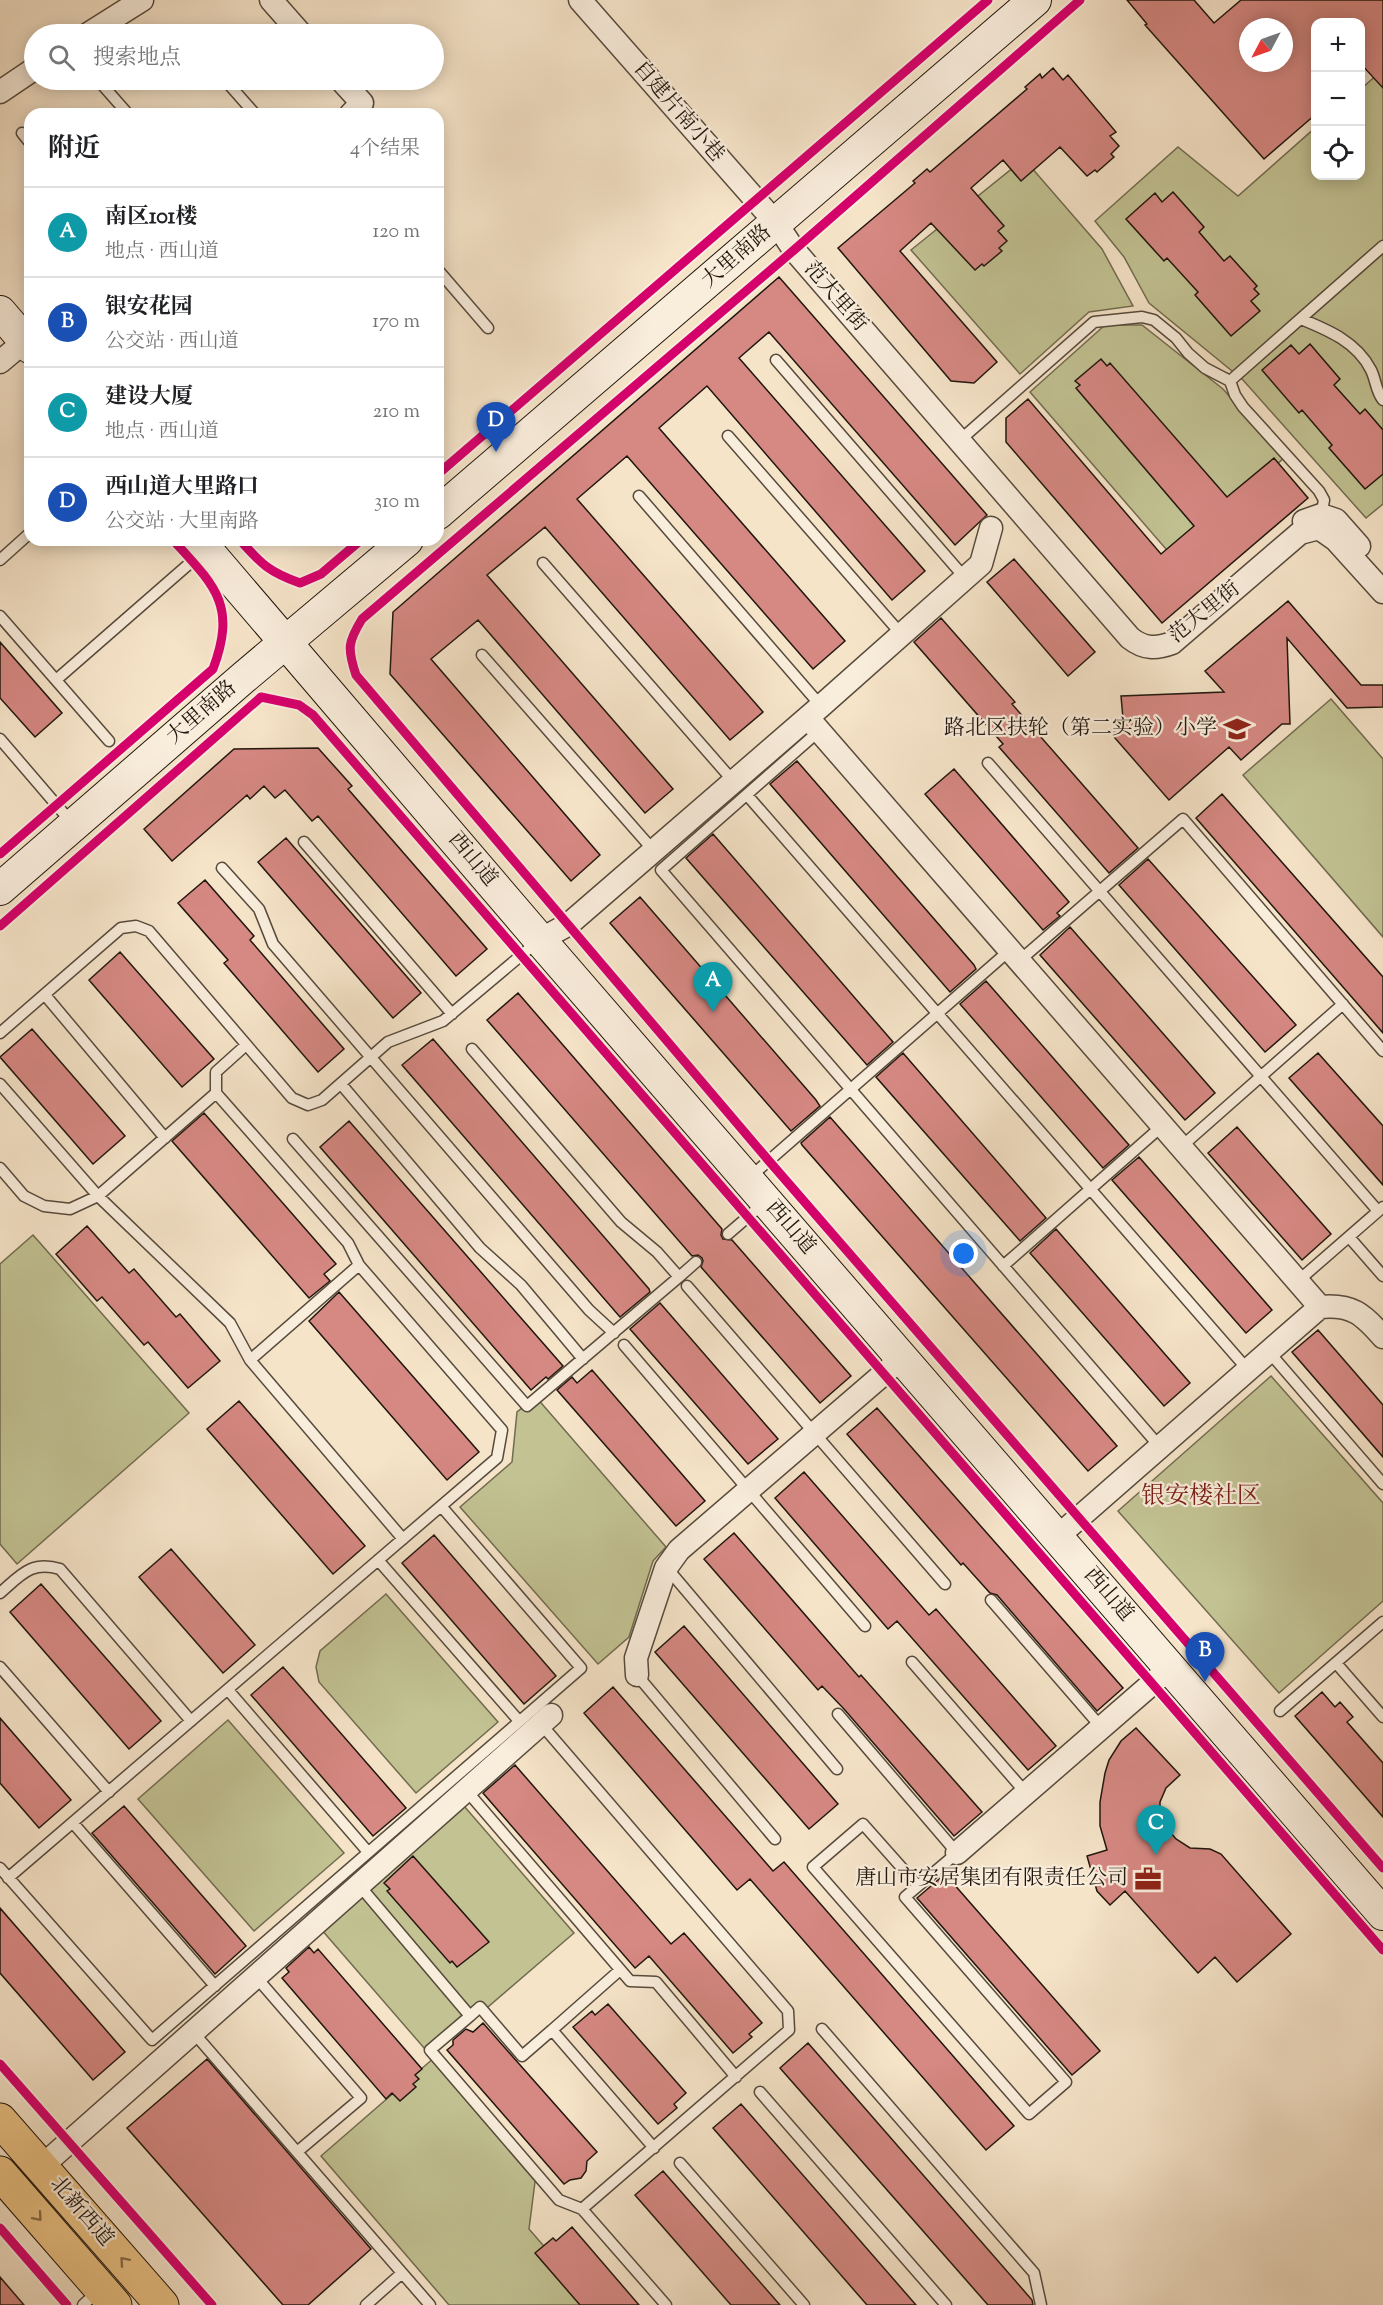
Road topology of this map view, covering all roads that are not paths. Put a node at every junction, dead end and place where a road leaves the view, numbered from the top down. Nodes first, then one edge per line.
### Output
1 (142, 0) edge
2 (271, 0) edge
3 (580, 0) edge
4 (1035, 0) edge
5 (104, 24) edge
6 (293, 24) edge
7 (24, 76) edge
8 (107, 90) edge
9 (234, 90) edge
10 (350, 90) edge
11 (0, 92) edge
12 (123, 108) edge
13 (250, 108) edge
14 (357, 108) edge
15 (22, 134) dead end
16 (24, 136) edge
17 (776, 223) junction
18 (1383, 246) edge
19 (444, 277) edge
20 (0, 312) edge
21 (1301, 319) junction
22 (488, 328) dead end
23 (24, 340) edge
24 (24, 346) edge
25 (776, 360) dead end
26 (0, 362) edge
27 (1230, 381) junction
28 (1383, 400) edge
29 (728, 436) dead end
30 (963, 438) junction
31 (639, 496) dead end
32 (444, 508) edge
33 (1320, 522) junction
34 (991, 528) dead end
35 (24, 538) edge
36 (200, 546) edge
37 (204, 546) edge
38 (400, 546) edge
39 (0, 560) edge
40 (543, 562) dead end
41 (1383, 573) edge
42 (965, 578) junction
43 (1383, 592) edge
44 (0, 615) edge
45 (902, 635) junction
46 (287, 642) junction
47 (482, 654) dead end
48 (56, 680) junction
49 (816, 718) junction
50 (0, 739) edge
51 (110, 741) dead end
52 (988, 763) dead end
53 (740, 789) junction
54 (74, 825) junction
55 (304, 842) dead end
56 (654, 852) junction
57 (222, 868) dead end
58 (0, 887) edge
59 (1100, 891) junction
60 (540, 940) junction
61 (1014, 956) junction
62 (45, 994) junction
63 (1343, 1004) junction
64 (938, 1013) junction
65 (452, 1014) junction
66 (0, 1033) edge
67 (246, 1045) junction
68 (472, 1049) dead end
69 (1383, 1051) edge
70 (370, 1057) junction
71 (1261, 1076) junction
72 (0, 1084) edge
73 (341, 1084) junction
74 (850, 1089) junction
75 (216, 1093) junction
76 (1162, 1126) junction
77 (165, 1138) junction
78 (294, 1139) dead end
79 (1180, 1147) junction
80 (0, 1167) edge
81 (1091, 1189) junction
82 (757, 1190) junction
83 (98, 1196) junction
84 (1381, 1209) edge
85 (728, 1234) dead end
86 (1348, 1237) junction
87 (696, 1262) dead end
88 (358, 1265) junction
89 (1003, 1266) junction
90 (1383, 1276) edge
91 (679, 1277) junction
92 (1298, 1281) junction
93 (687, 1286) dead end
94 (1320, 1307) junction
95 (614, 1333) junction
96 (1383, 1337) edge
97 (624, 1345) dead end
98 (1269, 1352) junction
99 (902, 1358) junction
100 (583, 1359) junction
101 (250, 1360) junction
102 (1248, 1370) junction
103 (816, 1434) junction
104 (1160, 1447) junction
105 (1383, 1484) edge
106 (749, 1492) junction
107 (441, 1506) junction
108 (1057, 1537) junction
109 (403, 1539) junction
110 (378, 1560) junction
111 (666, 1568) junction
112 (945, 1584) dead end
113 (0, 1593) edge
114 (991, 1600) dead end
115 (1383, 1622) edge
116 (865, 1626) dead end
117 (912, 1662) dead end
118 (1336, 1663) junction
119 (0, 1667) edge
120 (1170, 1668) junction
121 (638, 1675) joint
122 (228, 1690) junction
123 (1280, 1711) dead end
124 (837, 1714) dead end
125 (1383, 1717) edge
126 (537, 1720) junction
127 (191, 1721) junction
128 (1101, 1727) junction
129 (837, 1769) dead end
130 (466, 1790) junction
131 (109, 1792) junction
132 (1026, 1793) junction
133 (73, 1823) junction
134 (776, 1839) dead end
135 (368, 1852) junction
136 (957, 1853) junction
137 (0, 1868) edge
138 (8, 1878) junction
139 (359, 1885) junction
140 (918, 1886) junction
141 (1379, 1902) edge
142 (620, 1970) junction
143 (256, 1977) junction
144 (214, 1986) junction
145 (470, 2016) junction
146 (822, 2029) dead end
147 (552, 2030) junction
148 (193, 2032) junction
149 (736, 2077) junction
150 (760, 2092) dead end
151 (0, 2120) edge
152 (654, 2148) junction
153 (297, 2152) junction
154 (680, 2163) dead end
155 (41, 2167) junction
156 (0, 2173) edge
157 (582, 2209) junction
158 (402, 2273) junction
159 (100, 2300) edge
160 (162, 2305) edge
161 (366, 2305) edge
162 (430, 2305) edge
163 (666, 2305) edge
164 (804, 2305) edge
165 (945, 2305) edge
166 (1041, 2305) edge

1 - 5 street
2 - 6 street
3 - 17 street, 自建片南小巷
4 - 17 street, 大里南路
7 - 11 street
8 - 12 lane
9 - 13 lane
10 - 14 street
15 - 16 lane
17 - 30 street, 范大里街
17 - 32 street, 大里南路
18 - 21 lane
19 - 22 lane
20 - 23 street
21 - 27 lane
21 - 28 lane
24 - 26 street
25 - 42 lane
27 - 30 lane
27 - 33 lane
29 - 45 lane
30 - 33 street, 范大里街
31 - 49 lane
33 - 41 street
33 - 43 street
34 - 42 street
35 - 39 lane
36 - 48 lane
37 - 46 street, 西山道
38 - 46 street, 大里南路
40 - 53 lane
42 - 45 street
44 - 48 lane
45 - 49 street
46 - 54 street, 大里南路
46 - 60 street, 西山道
47 - 56 lane
48 - 51 lane
49 - 53 street
49 - 61 street
50 - 54 lane
52 - 59 lane
53 - 56 street
53 - 64 lane
53 - 74 lane
54 - 58 street, 大里南路
55 - 65 lane
56 - 60 street
57 - 70 lane
59 - 61 lane
59 - 63 lane
59 - 71 lane
60 - 65 lane
60 - 82 street, 西山道
61 - 64 lane
61 - 76 street
62 - 66 lane
62 - 67 lane
62 - 77 lane
63 - 69 lane
63 - 71 lane
64 - 74 lane
64 - 81 lane
65 - 70 lane
67 - 73 lane
67 - 75 lane
68 - 91 lane
70 - 73 lane
70 - 95 lane
71 - 79 lane
71 - 84 lane
72 - 83 lane
73 - 100 lane
74 - 82 lane
74 - 89 lane
75 - 77 lane
75 - 88 lane
76 - 79 street
76 - 81 lane
77 - 83 lane
78 - 100 lane
79 - 92 street
80 - 83 lane
81 - 89 lane
81 - 102 lane
82 - 85 lane
82 - 99 street, 西山道
83 - 101 lane
84 - 86 lane
86 - 90 lane
86 - 92 lane
87 - 91 lane
88 - 101 lane
88 - 107 lane
89 - 104 lane
91 - 95 lane
92 - 94 street
93 - 103 lane
94 - 96 street
94 - 98 street
95 - 100 lane
97 - 106 lane
98 - 102 street
98 - 105 lane
99 - 103 street
99 - 108 street, 西山道
101 - 109 lane
102 - 104 street
103 - 106 street
103 - 112 lane
104 - 108 street
106 - 111 street
106 - 116 lane
107 - 109 lane
107 - 126 lane
108 - 120 street, 西山道
109 - 110 lane
110 - 122 lane
110 - 126 lane
111 - 121 street
111 - 129 lane
113 - 127 lane
114 - 128 lane
115 - 118 lane
117 - 132 lane
118 - 123 lane
118 - 125 lane
119 - 131 lane
120 - 128 street
120 - 141 street, 西山道
121 - 134 lane
122 - 127 lane
122 - 135 lane
124 - 136 lane
126 - 130 street
126 - 135 lane
126 - 149 lane
127 - 131 lane
128 - 132 street
130 - 139 street
130 - 142 lane
131 - 133 lane
132 - 136 street
133 - 138 lane
133 - 144 lane
135 - 144 lane
136 - 140 lane
137 - 138 lane
138 - 144 lane
139 - 143 street
139 - 145 lane
140 - 140 lane
142 - 147 lane
142 - 149 lane
143 - 148 street
143 - 153 lane
145 - 147 lane
145 - 157 lane
146 - 166 lane
147 - 152 lane
148 - 153 lane
148 - 155 street
149 - 152 lane
150 - 165 lane
151 - 155 main road, 北新西道
152 - 157 lane
153 - 158 lane
154 - 164 lane
160 -> 155 main road, 北新西道
156 -> 159 main road, 北新西道
157 - 163 lane
158 - 161 lane
158 - 162 lane

